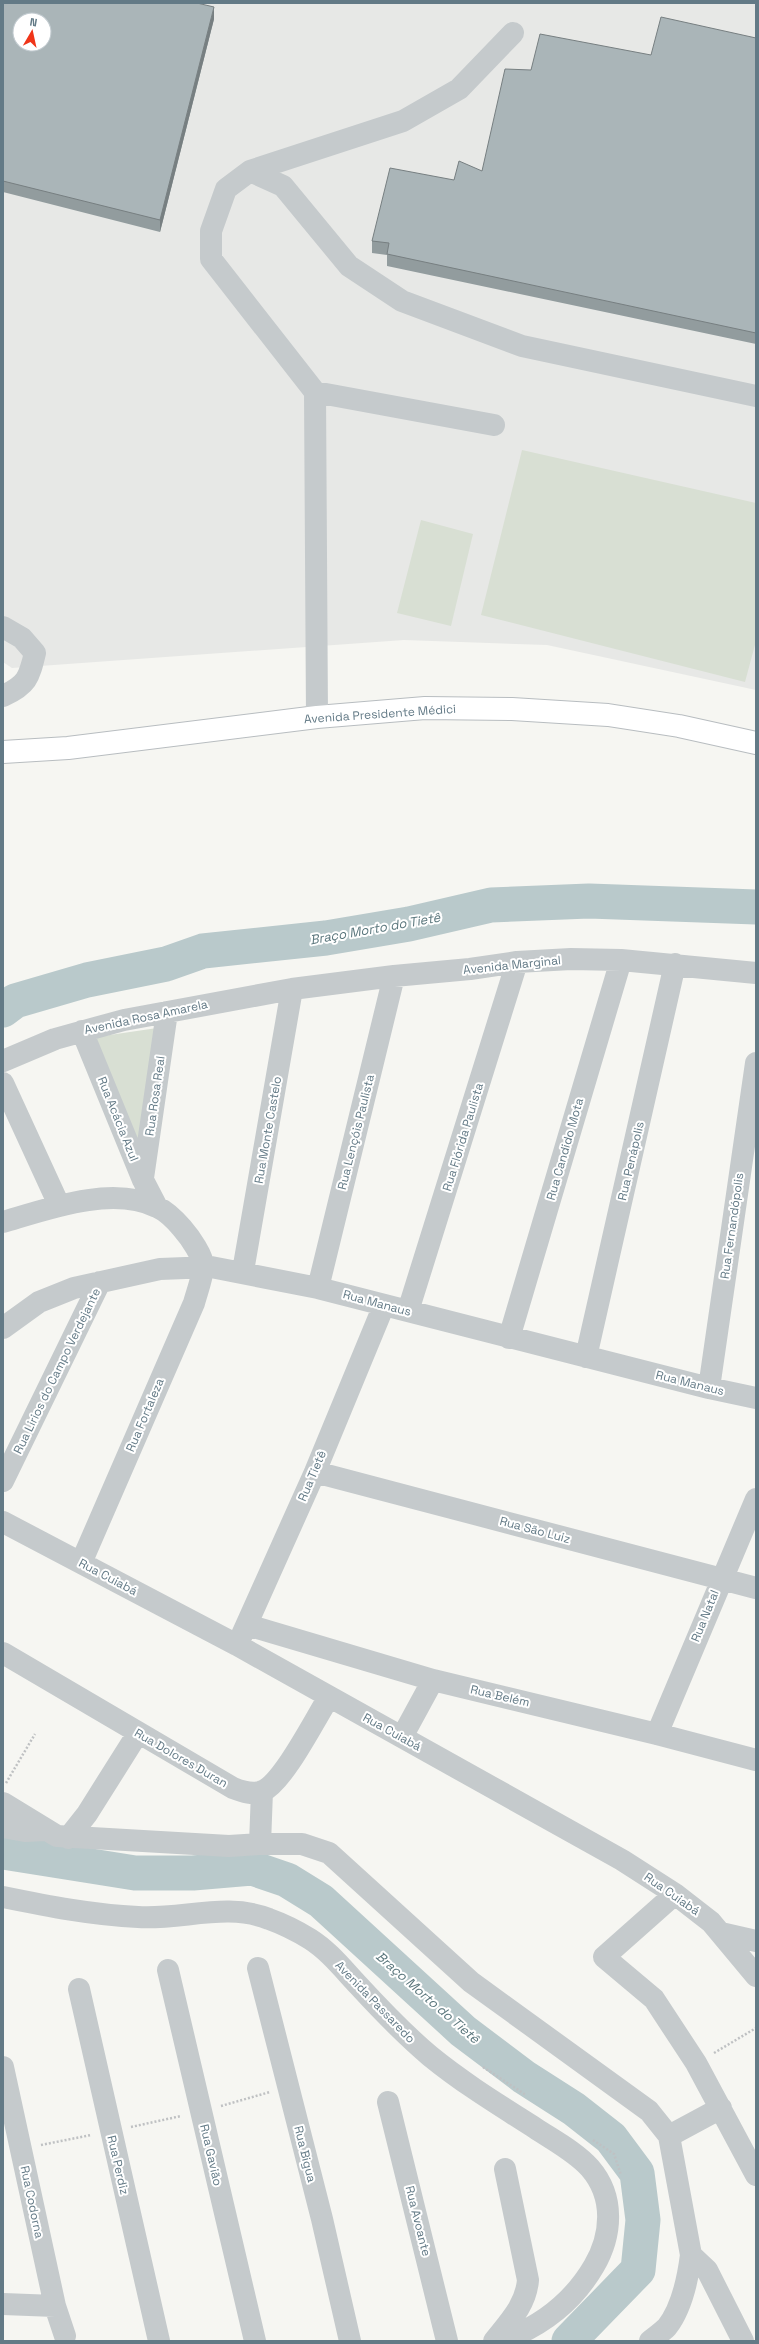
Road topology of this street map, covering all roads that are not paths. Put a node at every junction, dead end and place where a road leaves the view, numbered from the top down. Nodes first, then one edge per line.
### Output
1 (513, 33) dead end
2 (250, 171) junction
3 (316, 392) junction
4 (756, 396) edge
5 (494, 425) dead end
6 (3, 627) edge
7 (3, 696) edge
8 (317, 717) junction
9 (756, 743) edge
10 (3, 752) edge
11 (621, 960) junction
12 (518, 962) junction
13 (675, 964) junction
14 (756, 973) edge
15 (394, 976) junction
16 (292, 989) junction
17 (167, 1012) junction
18 (82, 1031) junction
19 (3, 1061) edge
20 (756, 1063) edge
21 (3, 1084) edge
22 (143, 1180) junction
23 (59, 1205) junction
24 (157, 1207) junction
25 (3, 1222) edge
26 (204, 1266) junction
27 (243, 1272) junction
28 (100, 1282) junction
29 (318, 1288) junction
30 (384, 1305) junction
31 (408, 1311) junction
32 (3, 1328) edge
33 (509, 1338) junction
34 (586, 1357) junction
35 (709, 1388) junction
36 (756, 1398) edge
37 (315, 1472) junction
38 (3, 1482) edge
39 (756, 1499) edge
40 (3, 1522) edge
41 (81, 1563) junction
42 (721, 1579) junction
43 (756, 1588) edge
44 (247, 1625) junction
45 (236, 1645) junction
46 (3, 1653) edge
47 (433, 1680) junction
48 (329, 1697) junction
49 (138, 1733) junction
50 (657, 1734) junction
51 (402, 1737) junction
52 (756, 1760) edge
53 (262, 1791) junction
54 (3, 1803) edge
55 (3, 1827) edge
56 (45, 1830) junction
57 (68, 1838) junction
58 (260, 1844) junction
59 (675, 1894) junction
60 (3, 1897) edge
61 (721, 1933) junction
62 (756, 1941) edge
63 (258, 1968) dead end
64 (168, 1970) dead end
65 (756, 1976) edge
66 (79, 1989) dead end
67 (3, 2067) edge
68 (388, 2102) dead end
69 (721, 2108) junction
70 (669, 2136) junction
71 (505, 2169) dead end
72 (756, 2175) edge
73 (690, 2263) junction
74 (3, 2304) edge
75 (55, 2306) junction
76 (666, 2334) edge
77 (65, 2336) dead end
78 (159, 2341) edge
79 (255, 2341) edge
80 (350, 2341) edge
81 (447, 2341) edge
82 (494, 2341) edge
83 (500, 2341) edge
84 (650, 2341) edge
85 (743, 2341) edge

1 - 2 street
2 - 3 street
2 - 4 street
3 - 5 street
3 - 8 street
6 - 7 street
8 - 9 main road, Avenida Presidente Médici
8 - 10 main road, Avenida Presidente Médici
11 - 12 street, Avenida Marginal
11 - 13 street, Avenida Marginal
11 - 33 street, Rua Candido Mota
12 - 15 street, Avenida Marginal
12 - 31 street, Rua Flórida Paulista
13 - 14 street, Avenida Marginal
13 - 34 street, Rua Penápolis
15 - 16 street, Avenida Marginal
15 - 29 street, Rua Lençóis Paulista
16 - 17 street, Avenida Rosa Amarela
16 - 27 street, Rua Monte Castelo
17 - 18 street, Avenida Rosa Amarela
17 - 22 street, Rua Rosa Real
18 - 19 street, Avenida Rosa Amarela
18 - 22 street, Rua Acácia Azul
20 - 35 street, Rua Fernandópolis
21 - 23 street
22 - 24 street, Rua Acácia Azul
23 - 24 street
23 - 25 street
24 - 26 street
26 - 27 street, Rua Manaus
26 - 28 street, Rua Manaus
26 - 41 street, Rua Fortaleza
27 - 29 street, Rua Manaus
28 - 32 street, Rua Manaus
28 - 38 street, Rua Lirios do Campo Verdejante
29 - 30 street, Rua Manaus
30 - 31 street, Rua Manaus
30 - 37 street, Rua Tietê
31 - 33 street, Rua Manaus
33 - 34 street, Rua Manaus
34 - 35 street, Rua Manaus
35 - 36 street, Rua Manaus
37 - 42 street, Rua São Luiz
37 - 44 street, Rua Tietê
39 - 42 street, Rua Natal
40 - 41 street, Rua Cuiabá
41 - 45 street, Rua Cuiabá
42 - 43 street, Rua São Luiz
42 - 50 street, Rua Natal
44 - 45 street, Rua Tietê
44 - 47 street, Rua Belém
45 - 48 street, Rua Cuiabá
46 - 49 street, Rua Dolores Duran
47 - 50 street, Rua Belém
47 - 51 street
48 - 51 street, Rua Cuiabá
48 - 53 street
49 - 53 street, Rua Dolores Duran
49 - 57 street
50 - 52 street, Rua Belém
51 - 59 street, Rua Cuiabá
53 - 58 street
54 - 56 street
55 - 56 street
56 - 57 street
57 - 58 street
58 - 70 street
59 - 61 street, Rua Cuiabá
59 - 69 street
60 - 83 street, Avenida Passaredo
61 - 62 street
61 - 65 street, Rua Cuiabá
63 - 80 street, Rua Bigua
64 - 79 street, Rua Gavião
66 - 78 street, Rua Perdiz
67 - 75 street, Rua Codorna
68 - 81 street, Rua Avoante
69 - 70 street
69 - 72 street
70 - 73 street
71 - 82 street
73 - 76 street
73 - 85 street
74 - 75 street
75 - 77 street, Rua Codorna
76 - 84 street

